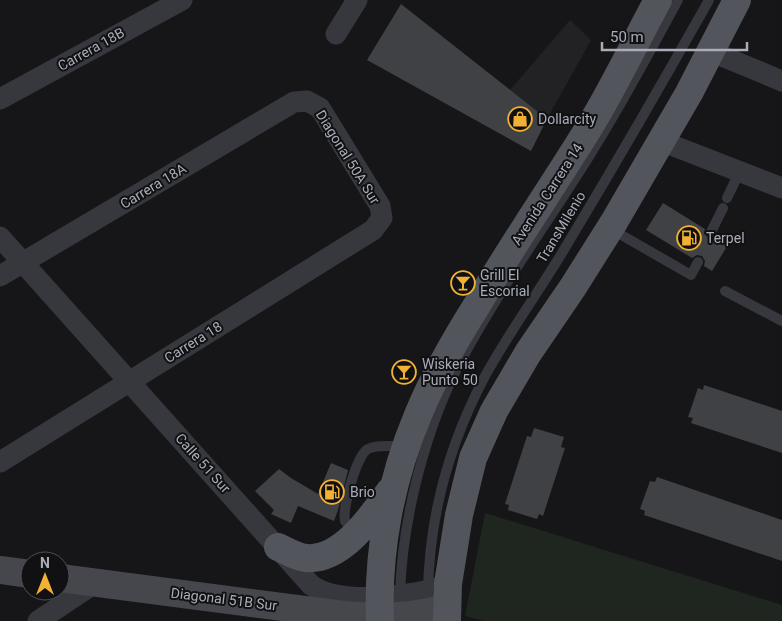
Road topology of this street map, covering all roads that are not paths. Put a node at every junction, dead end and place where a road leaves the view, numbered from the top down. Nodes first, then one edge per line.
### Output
1 (182, 0) edge
2 (357, 0) edge
3 (658, 0) edge
4 (678, 0) edge
5 (709, 0) edge
6 (730, 0) edge
7 (737, 0) edge
8 (336, 34) dead end
9 (710, 52) junction
10 (782, 81) edge
11 (0, 99) edge
12 (307, 101) joint
13 (661, 141) junction
14 (740, 171) junction
15 (782, 188) edge
16 (727, 198) dead end
17 (723, 208) dead end
18 (382, 218) joint
19 (610, 228) junction
20 (711, 232) dead end
21 (0, 237) edge
22 (698, 262) dead end
23 (23, 263) junction
24 (0, 276) edge
25 (726, 292) dead end
26 (782, 321) edge
27 (129, 381) junction
28 (407, 446) junction
29 (0, 462) edge
30 (394, 485) junction
31 (357, 533) junction
32 (278, 547) junction
33 (0, 570) edge
34 (20, 573) edge
35 (70, 579) edge
36 (95, 582) junction
37 (437, 606) edge
38 (390, 612) edge
39 (338, 618) edge
40 (38, 621) edge

1 - 11 street, Carrera 18B
2 - 8 street
3 - 28 main road, Avenida Carrera 14
4 - 38 lane, TransMilenio
5 - 37 lane, TransMilenio
6 - 9 main road
7 - 9 main road
9 - 10 street
9 - 13 main road
12 - 18 street, Diagonal 50A Sur
12 - 23 street, Carrera 18A
13 - 14 street
13 - 19 main road
14 - 15 street
14 - 16 lane
17 - 20 lane
18 - 27 street, Carrera 18
19 - 22 lane
19 - 37 main road
21 - 23 street, Calle 51 Sur
23 - 24 street, Carrera 18A
23 - 27 street, Calle 51 Sur
25 - 26 lane
27 - 29 street, Carrera 18
27 - 32 street, Calle 51 Sur
28 - 30 main road, Avenida Carrera 14
28 - 31 lane
30 - 31 main road
30 - 38 main road, Avenida Carrera 14
31 - 32 main road
32 - 38 street, Calle 51 Sur
33 - 34 street
35 - 36 street, Diagonal 51B Sur
36 - 39 street, Diagonal 51B Sur
36 - 40 street
37 - 38 street, Diagonal 51B Sur
38 - 39 street, Diagonal 51B Sur

